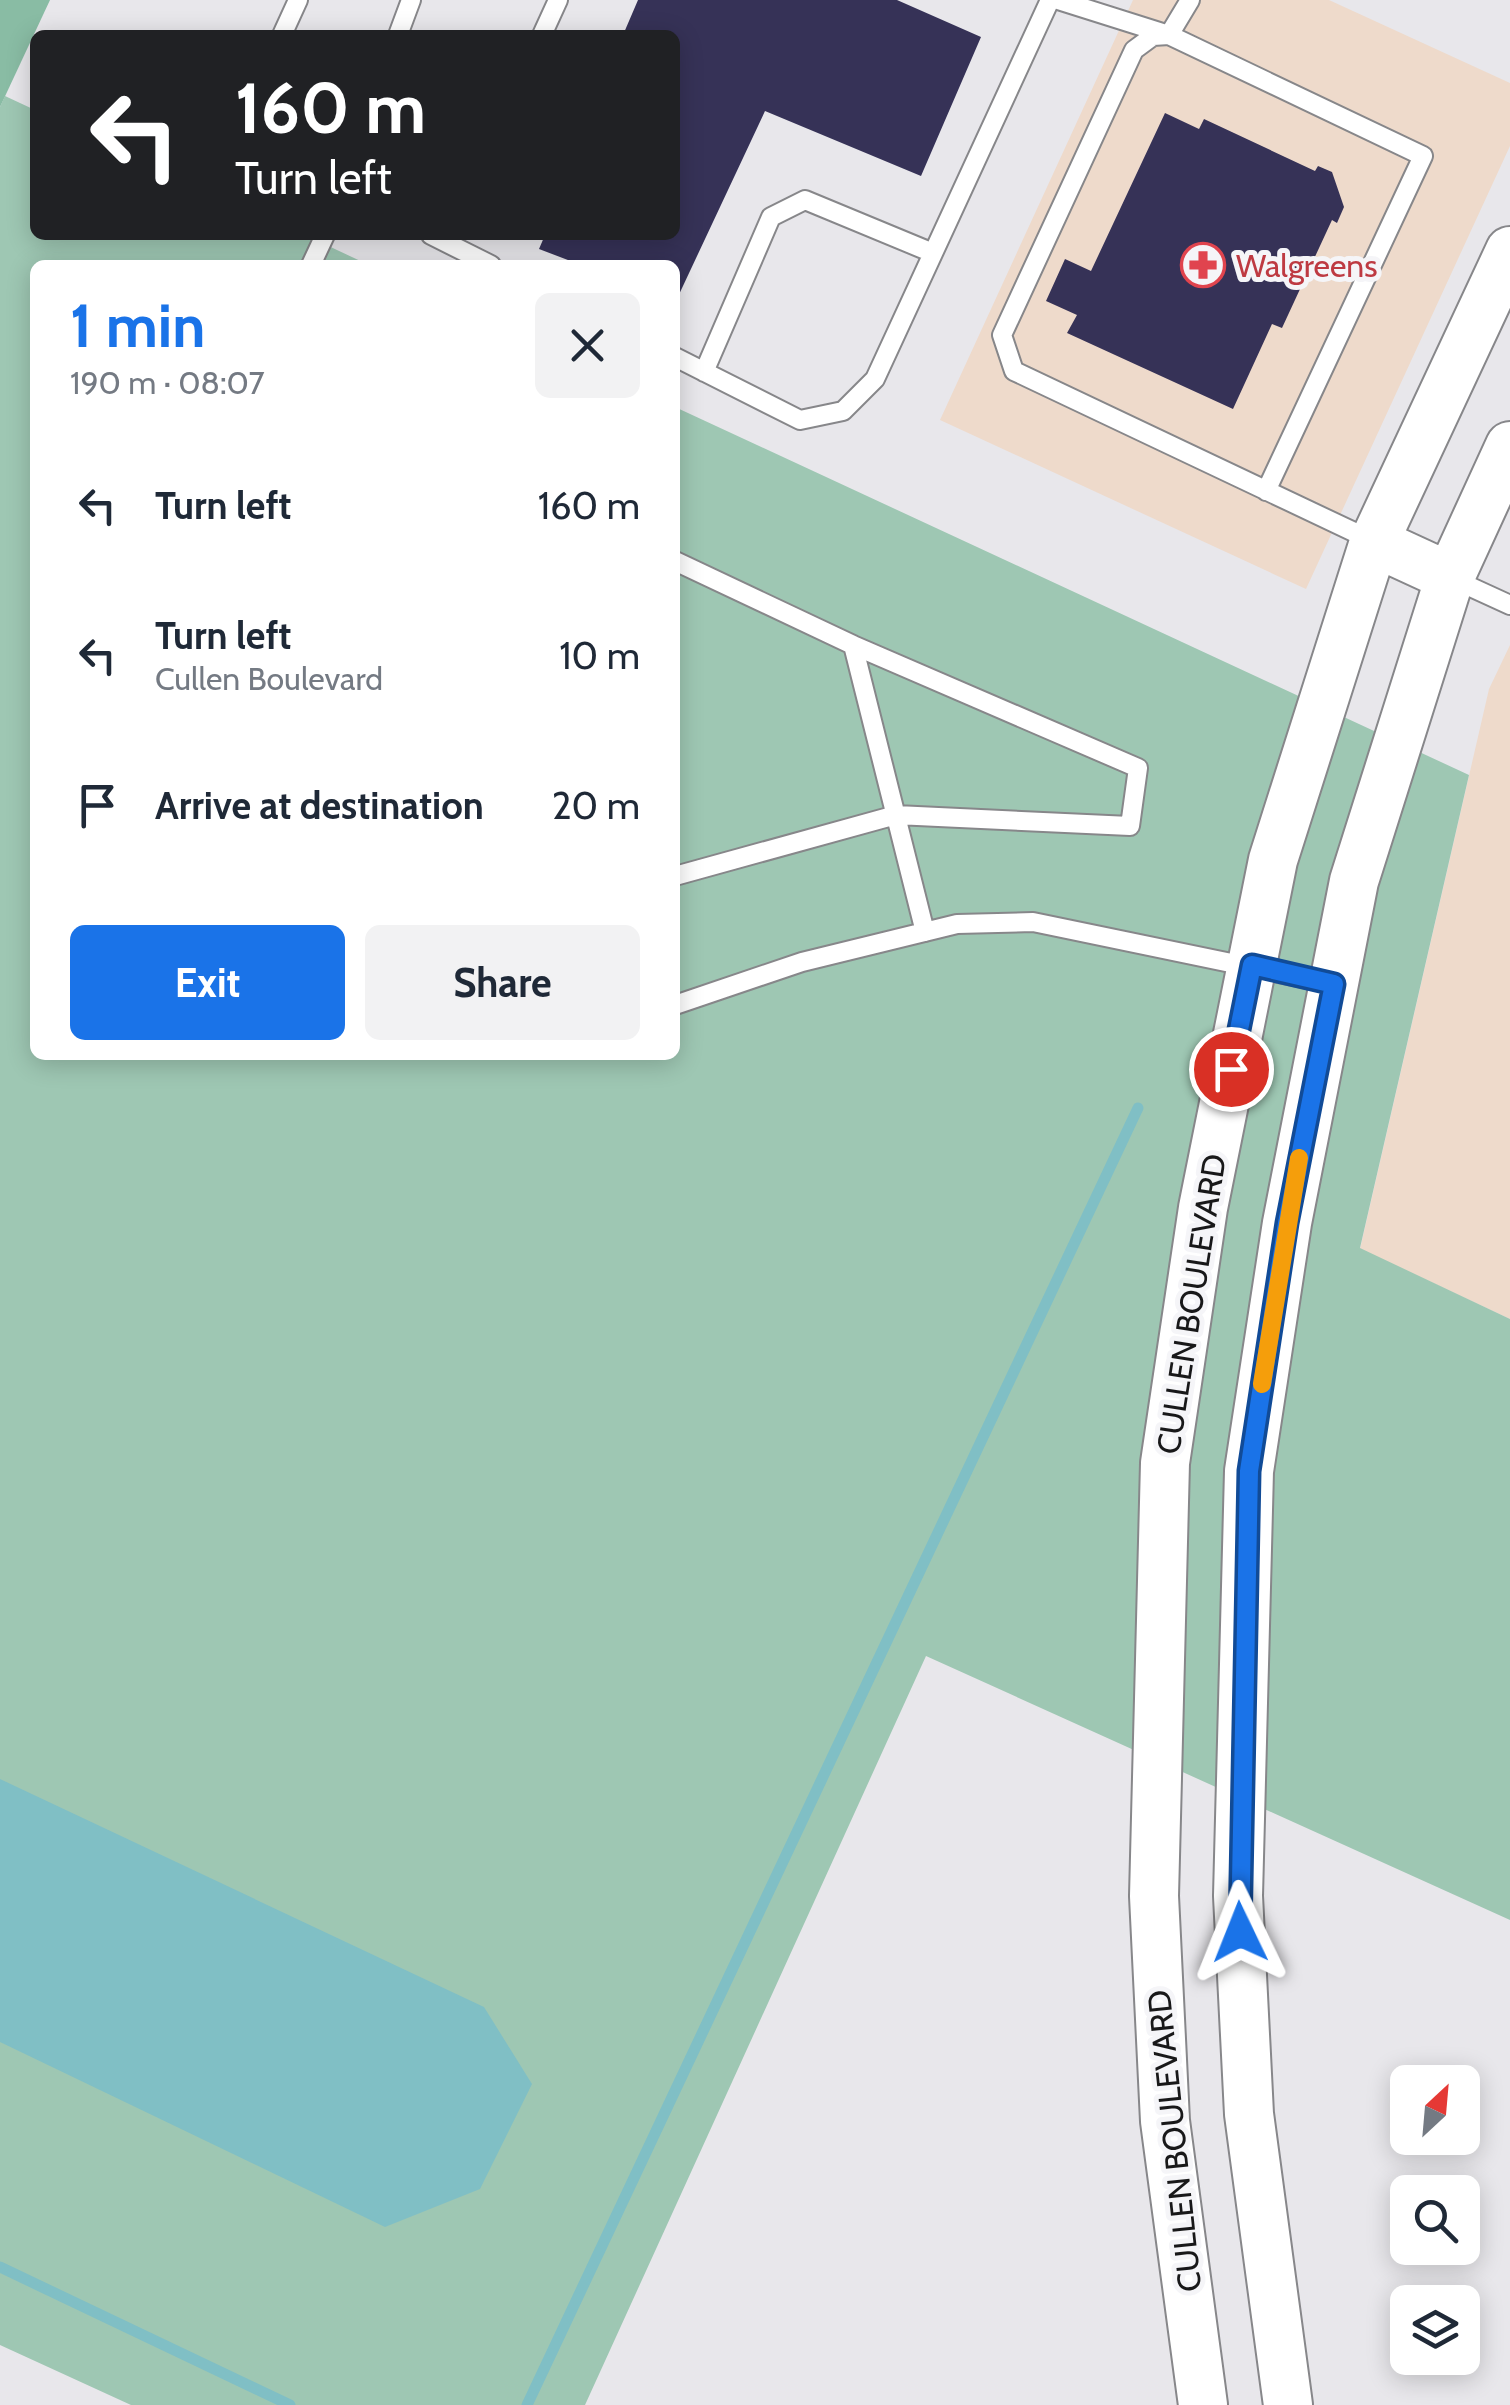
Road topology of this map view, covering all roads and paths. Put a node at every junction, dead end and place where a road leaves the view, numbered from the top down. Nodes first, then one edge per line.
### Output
1 (298, 0) edge
2 (411, 0) edge
3 (558, 0) edge
4 (1050, 0) edge
5 (1058, 0) edge
6 (1190, 0) edge
7 (284, 30) edge
8 (400, 30) edge
9 (544, 30) edge
10 (1169, 35) junction
11 (447, 240) edge
12 (1510, 251) edge
13 (933, 254) junction
14 (482, 260) edge
15 (680, 360) edge
16 (704, 372) junction
17 (1510, 446) edge
18 (1266, 491) junction
19 (1374, 542) junction
20 (680, 562) edge
21 (1450, 577) junction
22 (1510, 605) edge
23 (853, 646) junction
24 (896, 815) junction
25 (680, 875) edge
26 (925, 932) junction
27 (1252, 965) junction
28 (1334, 984) junction
29 (680, 1003) edge
30 (1203, 2405) edge
31 (1288, 2405) edge

1 - 7 lane
2 - 8 lane
3 - 9 lane
4 - 13 lane
5 - 10 lane
6 - 10 lane
10 - 18 lane
10 - 18 lane
11 - 14 lane
12 - 19 main road, CULLEN BOULEVARD
13 - 16 lane
13 - 16 lane
15 - 16 lane
17 - 21 main road
18 - 19 lane
19 - 21 main road
19 - 27 main road, CULLEN BOULEVARD
20 - 23 lane
21 - 22 lane
21 - 28 main road
23 - 24 lane
23 - 24 lane
24 - 25 lane
24 - 26 lane
26 - 27 lane
26 - 29 lane
27 - 28 lane
27 - 30 main road, CULLEN BOULEVARD
28 - 31 main road

